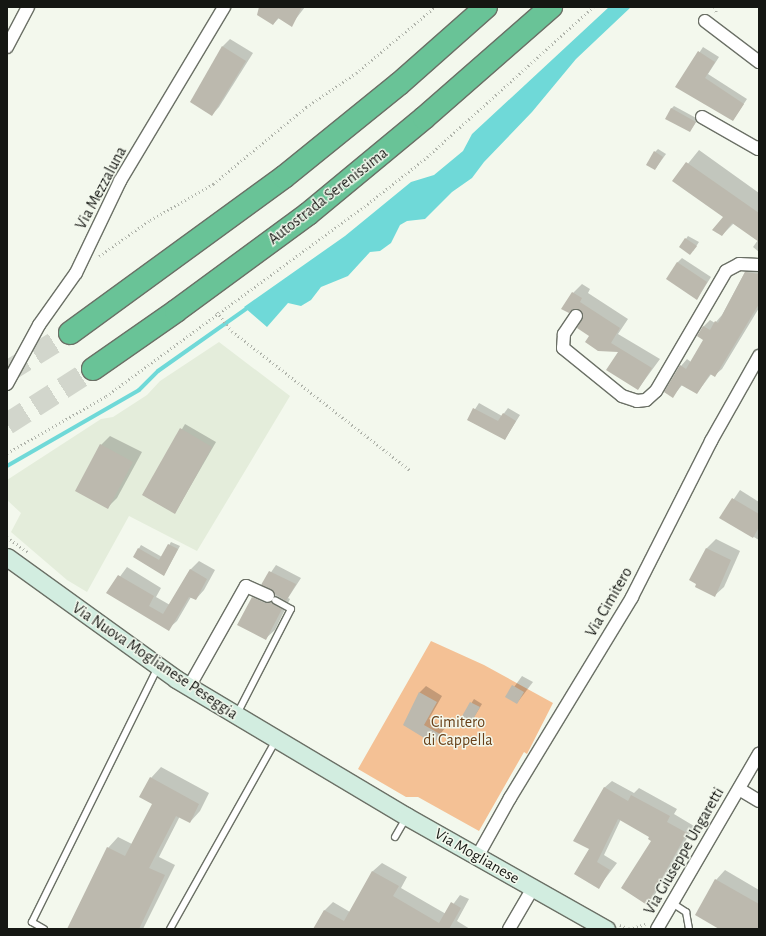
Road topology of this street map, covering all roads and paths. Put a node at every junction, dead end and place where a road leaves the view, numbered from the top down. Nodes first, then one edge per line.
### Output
1 (28, 7) edge
2 (224, 7) edge
3 (435, 7) edge
4 (486, 7) edge
5 (551, 7) edge
6 (592, 7) edge
7 (705, 21) dead end
8 (7, 47) edge
9 (759, 62) edge
10 (702, 117) dead end
11 (759, 147) edge
12 (759, 265) edge
13 (76, 273) junction
14 (217, 312) junction
15 (576, 316) dead end
16 (70, 333) tunnel mouth
17 (759, 356) edge
18 (93, 369) tunnel mouth
19 (7, 384) edge
20 (7, 453) edge
21 (410, 470) dead end
22 (7, 557) edge
23 (271, 598) joint
24 (158, 666) junction
25 (188, 687) junction
26 (236, 716) junction
27 (276, 739) junction
28 (759, 754) edge
29 (349, 782) joint
30 (739, 789) junction
31 (759, 801) edge
32 (406, 816) junction
33 (395, 837) dead end
34 (477, 857) junction
35 (533, 888) junction
36 (672, 903) junction
37 (44, 929) edge
38 (170, 929) edge
39 (509, 929) edge
40 (606, 929) edge
41 (657, 929) edge
42 (689, 929) edge

1 - 8 street
2 - 13 street, Via Mezzaluna
3 - 13 path
4 - 16 highway
5 - 18 highway, Autostrada Serenissima
6 - 14 path
7 - 9 street
10 - 11 street
12 - 15 street
13 - 19 street, Via Mezzaluna
14 - 20 path
14 - 21 path
17 - 34 street, Via Cimitero
22 - 24 main road, Via Nuova Moglianese Peseggia
23 - 25 street
23 - 26 lane
24 - 25 main road, Via Nuova Moglianese Peseggia
24 - 37 lane
25 - 26 main road, Via Nuova Moglianese Peseggia
26 - 27 main road, Via Nuova Moglianese Peseggia
27 - 29 main road, Via Nuova Moglianese Peseggia
27 - 38 lane
28 - 30 street, Via Giuseppe Ungaretti
29 - 32 main road, Via Moglianese
30 - 31 street, Via Giuseppe Ungaretti
30 - 36 street, Via Giuseppe Ungaretti
32 - 33 lane
32 - 34 main road, Via Moglianese
34 - 35 main road, Via Moglianese
35 - 39 street
35 - 40 main road, Via Moglianese
36 - 41 street, Via Giuseppe Ungaretti
36 - 42 lane

